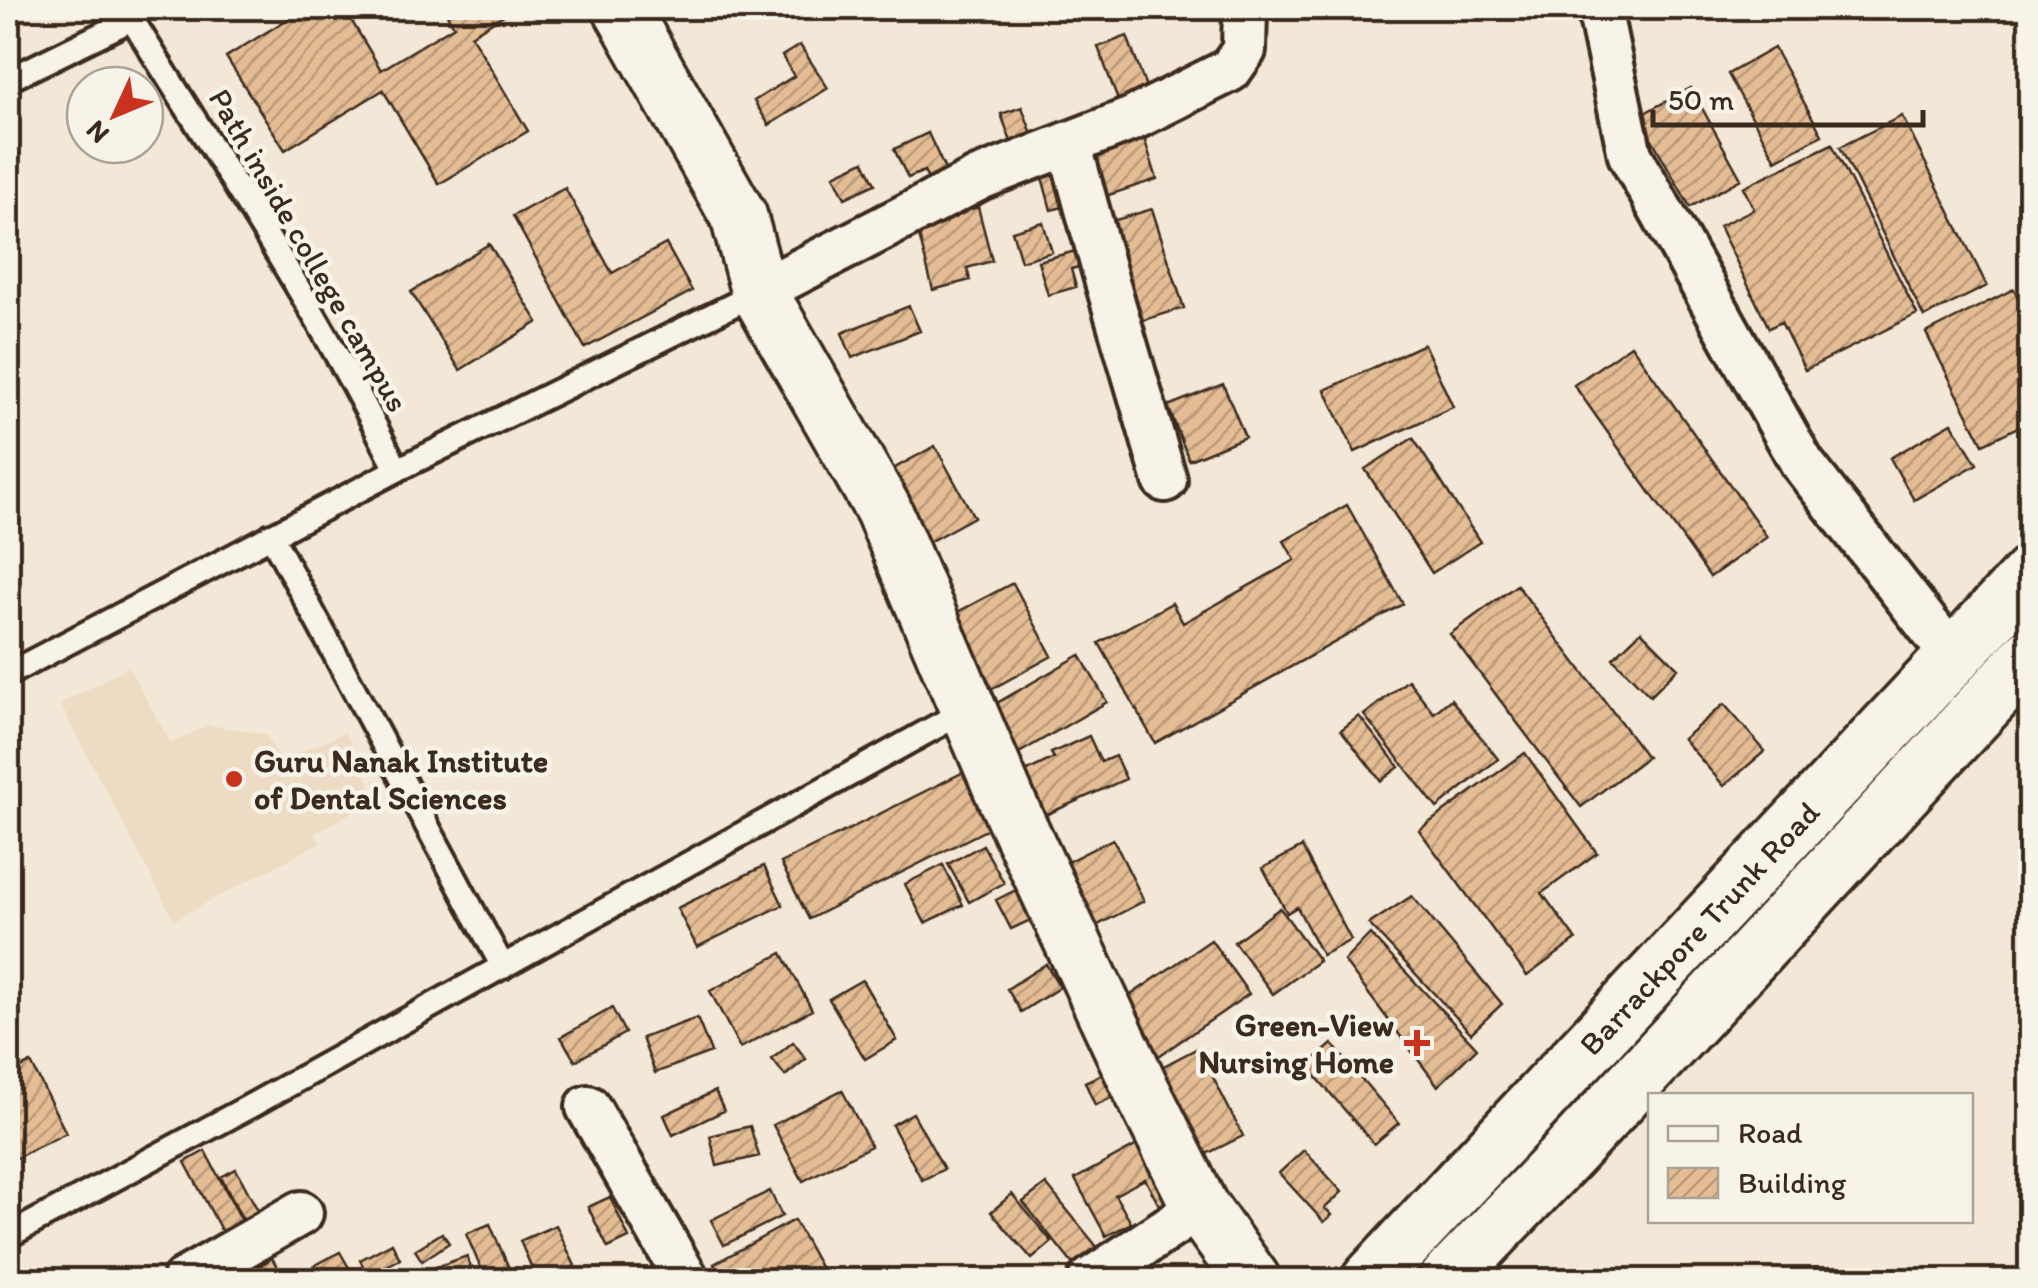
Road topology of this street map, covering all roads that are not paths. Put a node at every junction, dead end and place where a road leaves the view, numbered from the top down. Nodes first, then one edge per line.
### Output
1 (621, 8) edge
2 (1245, 8) edge
3 (1599, 8) edge
4 (129, 13) edge
5 (8, 80) edge
6 (1070, 143) junction
7 (759, 292) junction
8 (397, 470) junction
9 (1165, 480) dead end
10 (271, 535) junction
11 (2030, 576) edge
12 (2030, 656) edge
13 (1953, 657) junction
14 (8, 674) edge
15 (968, 708) junction
16 (503, 967) junction
17 (588, 1107) dead end
18 (1200, 1206) junction
19 (301, 1213) dead end
20 (8, 1236) edge
21 (184, 1280) edge
22 (687, 1280) edge
23 (1090, 1280) edge
24 (1252, 1280) edge
25 (1370, 1280) edge
26 (1447, 1280) edge

1 - 7 main road
2 - 6 street
3 - 13 street
4 - 5 lane
4 - 8 lane, Path inside college campus
6 - 7 street
6 - 9 street
7 - 8 lane
7 - 15 main road
8 - 10 lane
10 - 14 lane
10 - 16 lane
11 - 13 main road, Barrackpore Trunk Road
12 - 26 main road, Barrackpore Trunk Road
13 - 25 main road, Barrackpore Trunk Road
15 - 16 lane
15 - 18 main road
16 - 20 lane
17 - 22 street
18 - 23 street
18 - 24 main road
19 - 21 street

